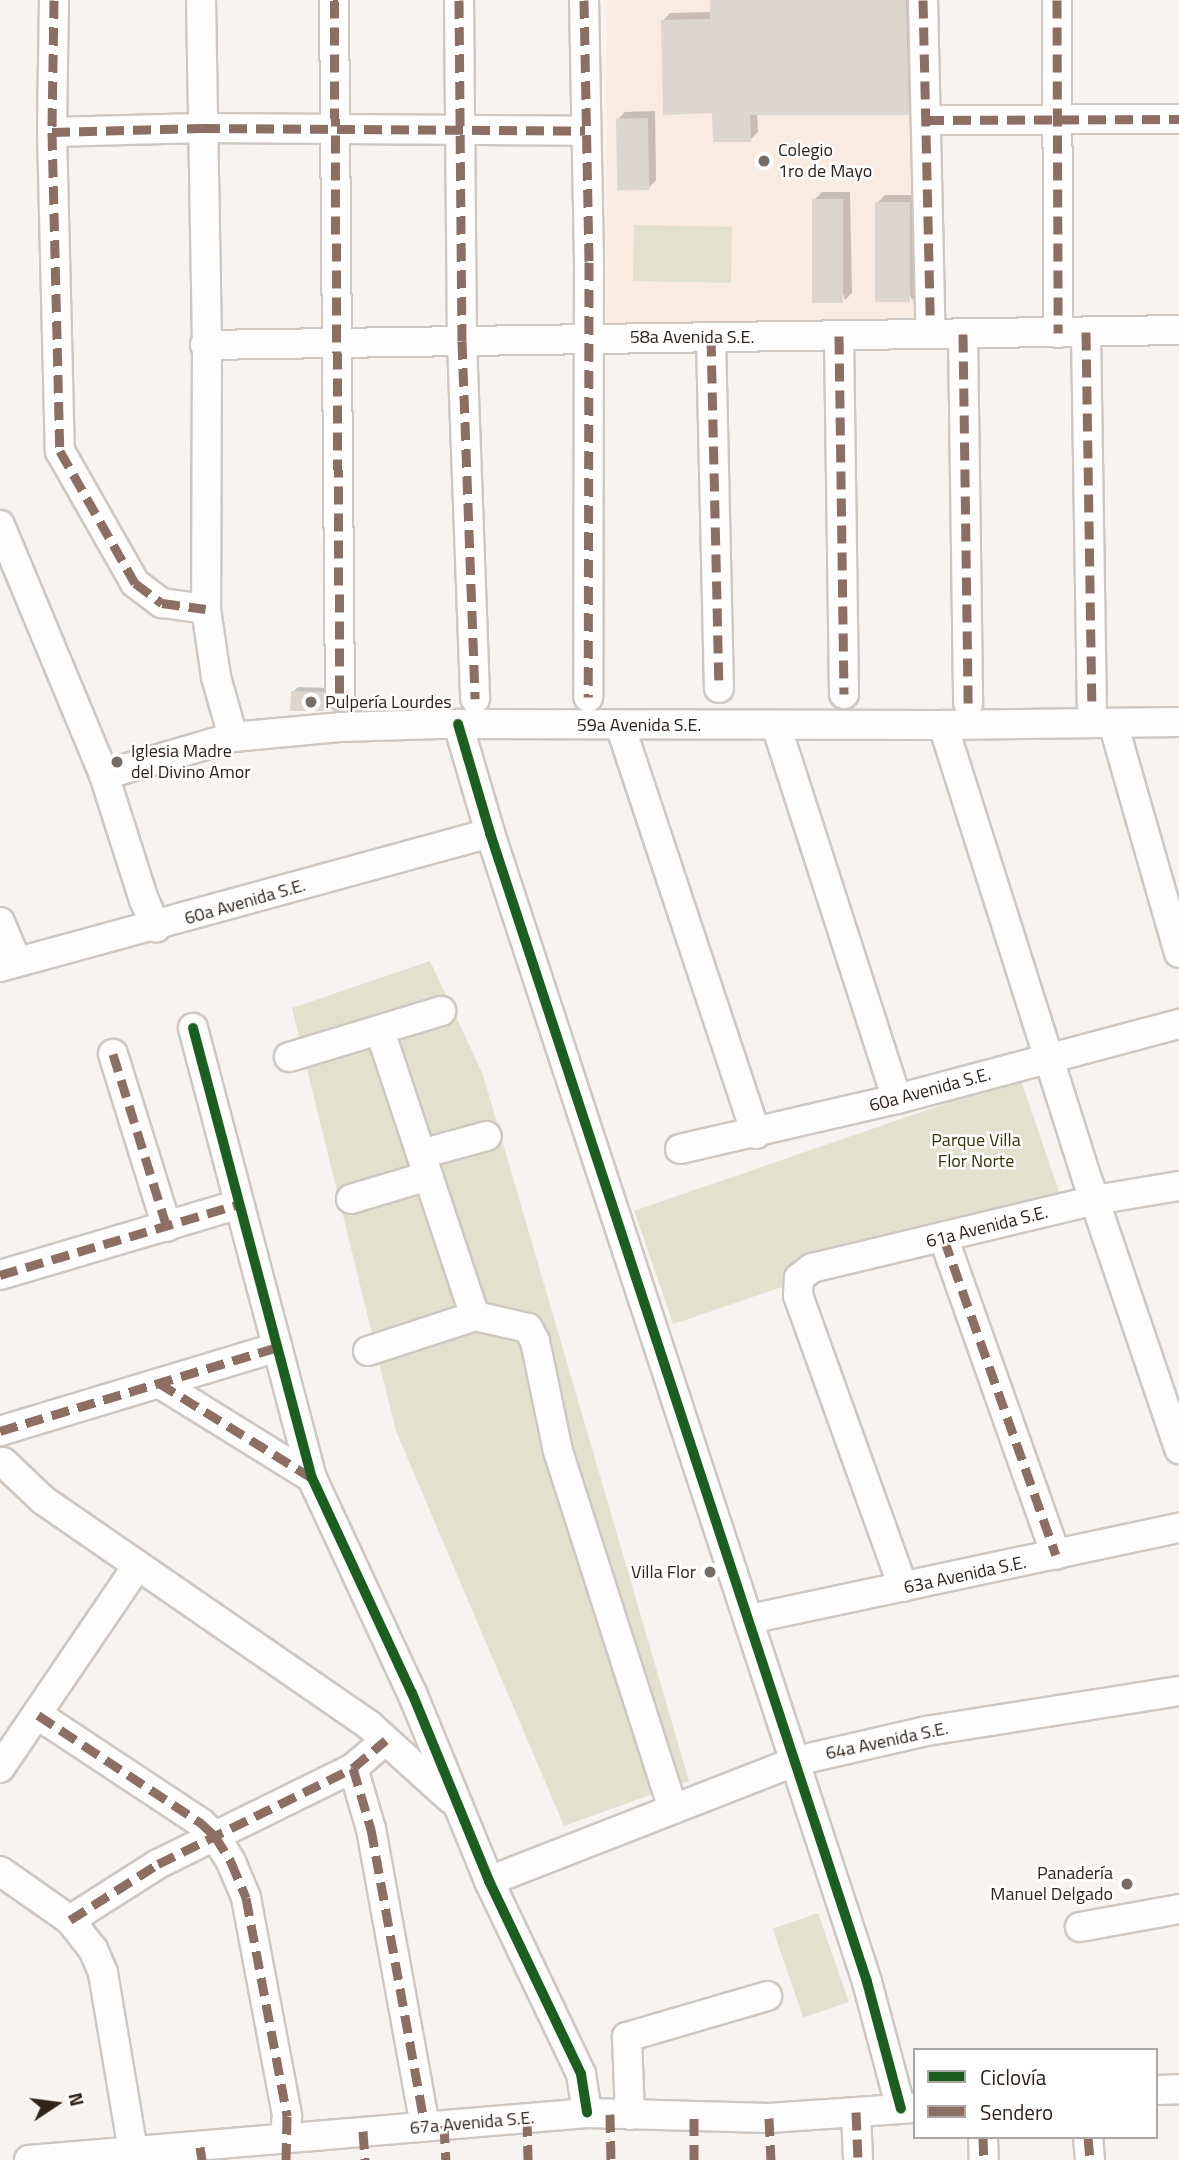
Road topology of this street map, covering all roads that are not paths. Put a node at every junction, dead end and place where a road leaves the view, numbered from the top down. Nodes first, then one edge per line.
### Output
1 (54, 0) edge
2 (201, 0) edge
3 (334, 0) edge
4 (459, 0) edge
5 (584, 0) edge
6 (923, 0) edge
7 (1057, 0) edge
8 (1179, 119) edge
9 (926, 120) junction
10 (1058, 120) junction
11 (202, 128) junction
12 (335, 131) junction
13 (585, 131) junction
14 (52, 132) junction
15 (460, 132) junction
16 (930, 317) dead end
17 (1179, 330) edge
18 (1072, 332) junction
19 (963, 334) junction
20 (838, 336) junction
21 (587, 338) junction
22 (711, 338) junction
23 (462, 341) junction
24 (335, 344) junction
25 (205, 345) junction
26 (0, 525) edge
27 (206, 609) junction
28 (719, 688) dead end
29 (844, 694) dead end
30 (340, 695) dead end
31 (588, 696) dead end
32 (475, 699) dead end
33 (968, 702) dead end
34 (1092, 705) dead end
35 (1179, 722) edge
36 (1113, 723) junction
37 (458, 724) junction
38 (621, 725) junction
39 (776, 725) junction
40 (943, 725) junction
41 (233, 737) junction
42 (104, 775) junction
43 (490, 833) junction
44 (0, 922) edge
45 (156, 927) junction
46 (1179, 953) edge
47 (8, 965) edge
48 (441, 1011) dead end
49 (1179, 1024) edge
50 (193, 1028) dead end
51 (380, 1031) junction
52 (113, 1054) dead end
53 (289, 1057) dead end
54 (1048, 1058) junction
55 (897, 1099) junction
56 (756, 1134) junction
57 (486, 1136) dead end
58 (680, 1149) dead end
59 (425, 1165) junction
60 (1179, 1186) edge
61 (351, 1199) dead end
62 (1094, 1200) junction
63 (239, 1204) junction
64 (167, 1227) junction
65 (944, 1239) junction
66 (0, 1275) edge
67 (475, 1316) junction
68 (278, 1347) junction
69 (368, 1351) dead end
70 (159, 1383) junction
71 (0, 1431) edge
72 (1179, 1449) edge
73 (1, 1459) edge
74 (312, 1478) junction
75 (1179, 1528) edge
76 (1056, 1555) junction
77 (138, 1565) junction
78 (904, 1587) junction
79 (750, 1619) junction
80 (1179, 1691) edge
81 (38, 1714) junction
82 (386, 1740) junction
83 (796, 1761) junction
84 (0, 1768) edge
85 (353, 1768) junction
86 (456, 1804) junction
87 (673, 1809) junction
88 (215, 1836) junction
89 (0, 1871) edge
90 (489, 1881) junction
91 (1179, 1909) edge
92 (70, 1920) junction
93 (1080, 1927) dead end
94 (767, 1996) dead end
95 (1179, 2089) edge
96 (1158, 2090) edge
97 (908, 2108) edge
98 (856, 2112) junction
99 (587, 2113) junction
100 (629, 2115) junction
101 (425, 2126) junction
102 (284, 2139) junction
103 (983, 2139) edge
104 (1088, 2139) edge
105 (133, 2151) junction
106 (100, 2157) edge
107 (29, 2160) edge
108 (858, 2160) edge
109 (984, 2160) edge
110 (1090, 2160) edge

1 - 14 street
2 - 11 street
3 - 12 street
4 - 15 street
5 - 13 street
6 - 9 street
7 - 10 street
8 - 10 street
9 - 10 street
9 - 16 street
10 - 18 street
11 - 12 street
11 - 14 street
11 - 25 street
12 - 15 street
12 - 24 street
13 - 15 street
13 - 21 street
14 - 27 street
15 - 23 street
17 - 18 street, 58a Avenida S.E.
18 - 19 street, 58a Avenida S.E.
18 - 34 street
19 - 20 street, 58a Avenida S.E.
19 - 33 street
20 - 22 street, 58a Avenida S.E.
20 - 29 street
21 - 22 street, 58a Avenida S.E.
21 - 23 street, 58a Avenida S.E.
21 - 31 street
22 - 28 street
23 - 24 street, 58a Avenida S.E.
23 - 32 street
24 - 25 street, 58a Avenida S.E.
24 - 30 street
25 - 27 street
26 - 42 street
27 - 41 street
35 - 36 street, 59a Avenida S.E.
36 - 40 street, 59a Avenida S.E.
36 - 46 street
37 - 38 street, 59a Avenida S.E.
37 - 41 street, 59a Avenida S.E.
37 - 43 street
38 - 39 street, 59a Avenida S.E.
38 - 56 street
39 - 40 street, 59a Avenida S.E.
39 - 55 street
40 - 54 street
41 - 42 street, 59a Avenida S.E.
42 - 45 street
43 - 45 street, 60a Avenida S.E.
43 - 79 street
44 - 47 street
45 - 47 street, 60a Avenida S.E.
48 - 51 street
49 - 54 street, 60a Avenida S.E.
50 - 63 street
51 - 53 street
51 - 59 street
52 - 64 street
54 - 55 street, 60a Avenida S.E.
54 - 62 street
55 - 56 street, 60a Avenida S.E.
56 - 58 street, 60a Avenida S.E.
57 - 59 street
59 - 61 street
59 - 67 street
60 - 62 street, 61a Avenida S.E.
62 - 65 street, 61a Avenida S.E.
62 - 72 street
63 - 64 street
63 - 68 street
64 - 66 street
65 - 76 street
65 - 78 street, 61a Avenida S.E.
67 - 69 street
67 - 87 street
68 - 70 street
68 - 74 street
70 - 71 street
70 - 74 street
73 - 77 street
74 - 86 street
75 - 76 street, 63a Avenida S.E.
76 - 78 street, 63a Avenida S.E.
77 - 81 street
77 - 82 street
78 - 79 street, 63a Avenida S.E.
79 - 83 street
80 - 83 street, 64a Avenida S.E.
81 - 84 street
81 - 88 street
82 - 85 street
82 - 86 street
83 - 87 street, 64a Avenida S.E.
83 - 97 street
85 - 88 street
85 - 101 street
86 - 90 street
87 - 90 street, 64a Avenida S.E.
88 - 92 street
88 - 102 street
89 - 92 street
90 - 99 street
91 - 93 street
92 - 105 street
94 - 100 street
95 - 96 street
97 - 98 street, 67a Avenida S.E.
98 - 100 street, 67a Avenida S.E.
98 - 108 street
99 - 100 street, 67a Avenida S.E.
99 - 101 street, 67a Avenida S.E.
101 - 102 street, 67a Avenida S.E.
102 - 105 street, 67a Avenida S.E.
103 - 109 street
104 - 110 street
105 - 106 street, 67a Avenida S.E.
106 - 107 street, 67a Avenida S.E.

